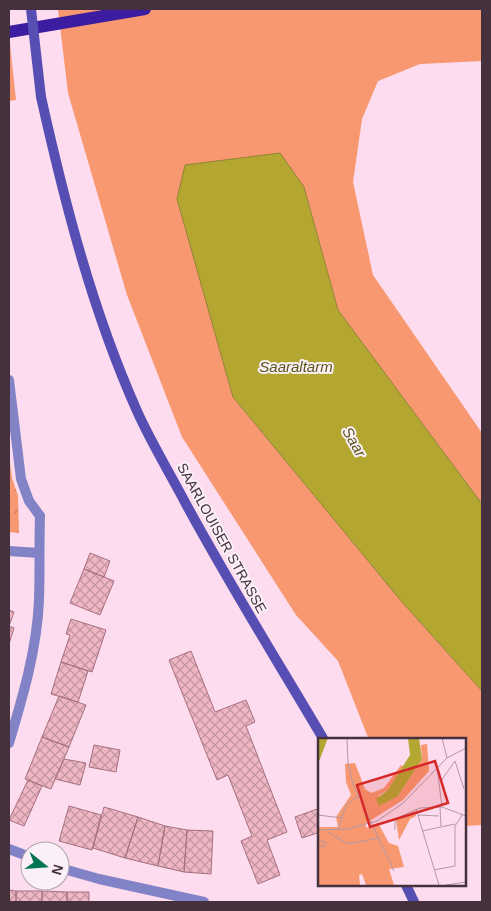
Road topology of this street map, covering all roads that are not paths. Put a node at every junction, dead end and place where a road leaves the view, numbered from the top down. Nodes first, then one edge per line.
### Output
1 (31, 9) edge
2 (145, 9) edge
3 (9, 32) edge
4 (9, 380) edge
5 (9, 551) edge
6 (39, 553) junction
7 (323, 738) edge
8 (9, 743) edge
9 (70, 871) edge
10 (406, 886) edge
11 (204, 902) edge
12 (414, 902) edge

1 - 7 main road, SAARLOUISER STRASSE, bridge
2 - 3 main road
4 - 6 street
5 - 6 street
6 - 8 street
9 - 11 street
10 - 12 main road

